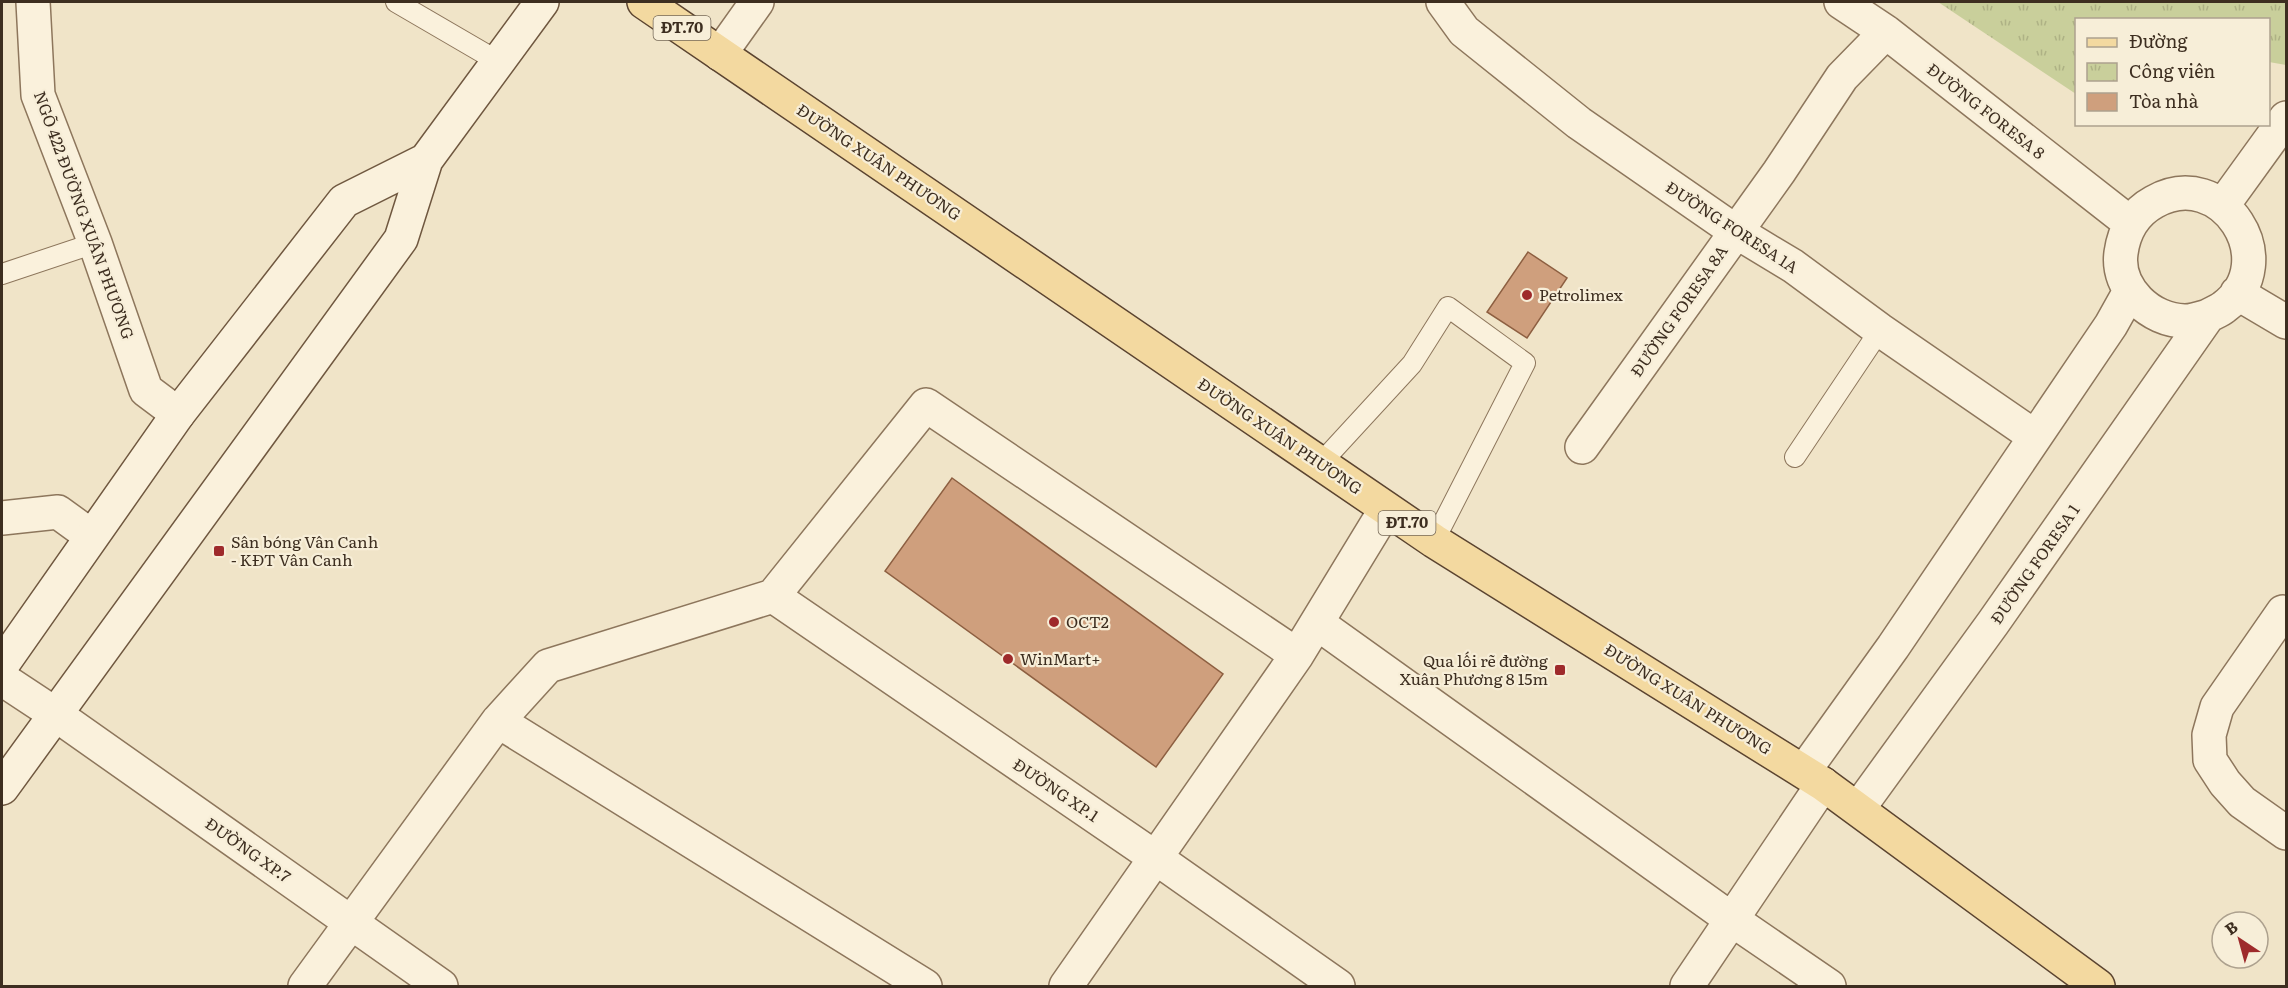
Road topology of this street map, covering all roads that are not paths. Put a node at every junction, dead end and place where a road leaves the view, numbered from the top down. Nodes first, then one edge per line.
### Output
1 (33, 2) edge
2 (396, 2) edge
3 (542, 2) edge
4 (644, 2) edge
5 (757, 2) edge
6 (1443, 2) edge
7 (1841, 2) edge
8 (1886, 32) junction
9 (720, 54) junction
10 (499, 62) junction
11 (2286, 118) edge
12 (426, 160) junction
13 (2223, 205) junction
14 (2130, 224) junction
15 (1735, 231) junction
16 (95, 243) junction
17 (2, 274) edge
18 (2130, 291) junction
19 (2237, 293) junction
20 (2208, 316) junction
21 (2286, 322) edge
22 (1880, 330) junction
23 (177, 414) junction
24 (2034, 436) junction
25 (1582, 447) dead end
26 (1795, 457) dead end
27 (1320, 464) junction
28 (1386, 509) junction
29 (2, 518) edge
30 (91, 536) junction
31 (1434, 542) junction
32 (773, 596) junction
33 (2285, 611) edge
34 (1317, 623) junction
35 (1297, 655) junction
36 (2, 665) edge
37 (2, 680) edge
38 (55, 714) junction
39 (498, 721) junction
40 (1814, 777) junction
41 (2, 788) edge
42 (1858, 809) junction
43 (2286, 833) edge
44 (1156, 858) junction
45 (1731, 919) junction
46 (351, 923) junction
47 (305, 987) edge
48 (441, 987) edge
49 (925, 987) edge
50 (1066, 987) edge
51 (1338, 987) edge
52 (1687, 987) edge
53 (1829, 987) edge
54 (2098, 987) edge

1 - 16 street, NGÕ 422 ĐƯỜNG XUÂN PHƯƠNG
2 - 10 lane
3 - 10 street
4 - 9 main road, ĐƯỜNG XUÂN PHƯƠNG / ĐT.70
5 - 9 street
6 - 15 street, ĐƯỜNG FORESA 1A
7 - 8 street, ĐƯỜNG FORESA 8
8 - 14 street, ĐƯỜNG FORESA 8
8 - 15 street, ĐƯỜNG FORESA 8A
9 - 27 main road, ĐƯỜNG XUÂN PHƯƠNG / ĐT.70
10 - 12 street
11 - 13 street
12 - 23 street
12 - 38 street
13 - 14 street
13 - 19 street
14 - 18 street
15 - 22 street, ĐƯỜNG FORESA 1A
15 - 25 street, ĐƯỜNG FORESA 8A
16 - 17 lane
16 - 23 street, NGÕ 422 ĐƯỜNG XUÂN PHƯƠNG
18 - 20 street
18 - 24 street
19 - 20 street
19 - 21 street
20 - 42 street, ĐƯỜNG FORESA 1
22 - 24 street, ĐƯỜNG FORESA 1A
22 - 26 lane
23 - 30 street
24 - 40 street
27 - 28 main road, ĐƯỜNG XUÂN PHƯƠNG / ĐT.70
27 - 31 lane
28 - 31 main road, ĐƯỜNG XUÂN PHƯƠNG / ĐT.70
28 - 34 street
29 - 30 street
30 - 36 street
31 - 40 main road, ĐƯỜNG XUÂN PHƯƠNG / ĐT.70
32 - 35 street
32 - 39 street
32 - 44 street, ĐƯỜNG XP.1
33 - 43 street
34 - 35 street
34 - 45 street
35 - 44 street
37 - 38 street, ĐƯỜNG XP.7
38 - 41 street
38 - 46 street, ĐƯỜNG XP.7
39 - 46 street
39 - 49 street
40 - 42 main road, ĐƯỜNG XUÂN PHƯƠNG / ĐT.70
40 - 45 street
42 - 54 main road, ĐƯỜNG XUÂN PHƯƠNG / ĐT.70
44 - 50 street
44 - 51 street, ĐƯỜNG XP.1
45 - 52 street
45 - 53 street
46 - 47 street
46 - 48 street, ĐƯỜNG XP.7

